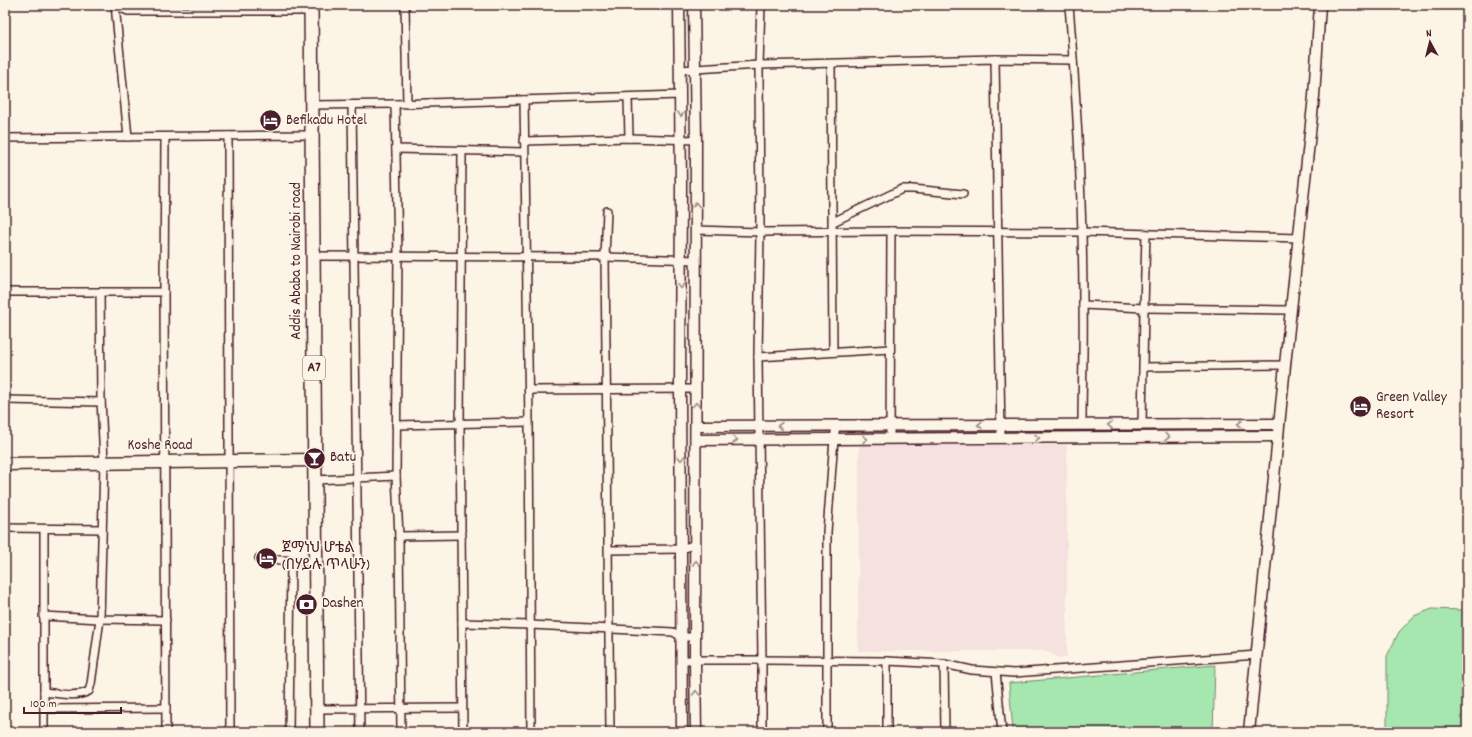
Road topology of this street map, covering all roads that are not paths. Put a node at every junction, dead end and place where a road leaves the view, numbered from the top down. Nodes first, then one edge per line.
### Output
1 (405, 5) edge
2 (679, 5) edge
3 (694, 5) edge
4 (761, 5) edge
5 (1069, 5) edge
6 (1320, 5) edge
7 (115, 6) edge
8 (311, 8) edge
9 (128, 11) junction
10 (116, 18) junction
11 (680, 30) junction
12 (694, 30) junction
13 (995, 59) junction
14 (1073, 60) junction
15 (831, 64) junction
16 (759, 65) junction
17 (680, 70) junction
18 (695, 70) junction
19 (680, 95) junction
20 (628, 96) junction
21 (524, 100) junction
22 (395, 104) junction
23 (407, 104) junction
24 (312, 105) junction
25 (352, 105) junction
26 (312, 135) junction
27 (228, 136) junction
28 (128, 137) junction
29 (165, 137) junction
30 (5, 138) edge
31 (628, 138) junction
32 (681, 140) junction
33 (696, 140) junction
34 (524, 141) junction
35 (396, 149) junction
36 (462, 151) junction
37 (524, 152) junction
38 (681, 184) junction
39 (696, 184) junction
40 (963, 194) dead end
41 (607, 212) dead end
42 (833, 222) junction
43 (696, 230) junction
44 (891, 231) junction
45 (760, 232) junction
46 (832, 232) junction
47 (998, 232) junction
48 (1082, 232) junction
49 (1146, 234) junction
50 (1299, 238) junction
51 (681, 244) junction
52 (696, 244) junction
53 (314, 256) junction
54 (354, 256) junction
55 (398, 256) junction
56 (461, 256) junction
57 (527, 256) junction
58 (605, 257) junction
59 (681, 260) junction
60 (696, 260) junction
61 (5, 292) edge
62 (100, 292) junction
63 (164, 292) junction
64 (1084, 305) junction
65 (1144, 308) junction
66 (1291, 310) junction
67 (681, 321) junction
68 (696, 322) junction
69 (890, 349) junction
70 (833, 352) junction
71 (758, 357) junction
72 (1285, 365) junction
73 (1144, 367) junction
74 (680, 389) junction
75 (696, 389) junction
76 (529, 390) junction
77 (607, 390) junction
78 (5, 400) edge
79 (102, 402) junction
80 (529, 422) junction
81 (460, 424) junction
82 (1142, 424) junction
83 (1279, 424) junction
84 (396, 425) junction
85 (1000, 425) junction
86 (1082, 425) junction
87 (696, 426) junction
88 (760, 426) junction
89 (805, 426) junction
90 (836, 426) junction
91 (890, 426) junction
92 (1278, 436) junction
93 (1001, 438) junction
94 (759, 439) junction
95 (806, 439) junction
96 (834, 439) junction
97 (890, 439) junction
98 (696, 440) junction
99 (314, 460) junction
100 (104, 462) junction
101 (229, 462) junction
102 (165, 463) junction
103 (5, 464) edge
104 (396, 476) junction
105 (356, 479) junction
106 (315, 480) junction
107 (681, 484) junction
108 (695, 484) junction
109 (5, 528) edge
110 (44, 528) junction
111 (102, 529) junction
112 (462, 535) junction
113 (399, 536) junction
114 (695, 544) junction
115 (682, 548) junction
116 (609, 550) junction
117 (259, 558) dead end
118 (292, 561) junction
119 (315, 563) junction
120 (682, 592) junction
121 (696, 592) junction
122 (43, 616) junction
123 (100, 619) junction
124 (166, 620) junction
125 (462, 623) junction
126 (530, 625) junction
127 (682, 626) junction
128 (695, 626) junction
129 (608, 628) junction
130 (677, 635) junction
131 (695, 637) junction
132 (1257, 655) junction
133 (682, 660) junction
134 (762, 660) junction
135 (695, 661) junction
136 (828, 661) junction
137 (887, 661) junction
138 (944, 664) junction
139 (996, 672) junction
140 (44, 692) junction
141 (166, 708) junction
142 (360, 708) junction
143 (401, 708) junction
144 (462, 708) junction
145 (44, 709) junction
146 (317, 709) junction
147 (682, 727) edge
148 (696, 727) edge
149 (44, 732) edge
150 (166, 732) edge
151 (230, 732) edge
152 (289, 732) edge
153 (317, 732) edge
154 (360, 732) edge
155 (401, 732) edge
156 (463, 732) edge
157 (531, 732) edge
158 (610, 732) edge
159 (762, 732) edge
160 (827, 732) edge
161 (887, 732) edge
162 (945, 732) edge
163 (1002, 732) edge
164 (1249, 732) edge

1 - 23 street
2 - 11 street
3 - 12 street
4 - 16 street
5 - 14 street
6 - 50 street
7 - 9 street
7 - 10 street
8 - 9 street
8 - 24 highway, Addis Ababa to Nairobi road / A7
9 - 10 street
10 - 28 street
11 - 12 street
11 - 17 street
12 - 18 street
13 - 14 street
13 - 15 street
13 - 47 street
14 - 48 street
15 - 16 street
15 - 42 street
16 - 18 street
16 - 45 street
17 - 18 street
17 - 19 street
18 - 33 street
19 - 20 street
19 -> 32 street
20 - 21 street
20 - 31 street
21 - 23 street
21 - 34 street
22 - 23 street
22 - 25 street
22 - 35 street
24 - 25 street
24 - 26 highway, Addis Ababa to Nairobi road / A7
25 - 54 street
26 - 27 street
26 - 53 highway, Addis Ababa to Nairobi road / A7
27 - 29 street
27 - 101 street
28 - 29 street
28 - 30 street
29 - 63 street
31 - 32 street
31 - 34 street
32 - 33 street
32 - 38 street
33 - 39 street
34 - 37 street
35 - 36 street
35 - 55 street
36 - 37 street
36 - 56 street
37 - 57 street
38 - 39 street
38 - 51 street
43 -> 39 street
40 - 42 street
41 - 58 street
42 - 46 street
43 - 45 street
43 - 52 street
44 - 46 street
44 - 47 street
44 - 69 street
45 - 46 street
45 - 71 street
46 - 70 street
47 - 48 street
47 - 85 street
48 - 49 street
48 - 64 street
49 - 50 street
49 - 65 street
50 - 66 street
51 - 52 street
51 - 59 street
52 - 60 street
53 - 54 street
53 - 99 highway, Addis Ababa to Nairobi road / A7
54 - 55 street
54 - 105 street
55 - 56 street
55 - 84 street
56 - 57 street
56 - 81 street
57 - 58 street
57 - 76 street
58 - 59 street
58 - 77 street
59 - 60 street
59 -> 67 street
60 - 68 street
61 - 62 street
62 - 63 street
62 - 79 street
63 - 102 street
64 - 65 street
64 - 86 street
65 - 66 street
65 - 73 street
66 - 72 street
67 - 68 street
67 - 74 street
68 - 75 street
69 - 70 street
69 - 91 street
70 - 71 street
71 - 88 street
72 - 73 street
72 - 83 street
73 - 82 street
74 - 75 street
74 - 77 street
74 -> 107 street
87 -> 75 street
76 - 77 street
76 - 80 street
77 - 116 street
78 - 79 street
79 - 100 street
80 - 81 street
80 - 126 street
81 - 84 street
81 - 112 street
83 -> 82 street
82 -> 86 street
83 - 92 street
84 - 104 street
85 - 86 street
85 -> 91 street
85 - 93 street
87 - 88 street
87 - 98 street
89 -> 88 street
88 - 94 street
89 - 90 street
89 - 95 street
90 - 91 street
90 - 96 street
91 - 97 street
93 -> 92 street
92 - 132 street
93 - 97 street
94 - 95 street
98 -> 94 street
94 - 134 street
95 - 96 street
96 -> 97 street
96 - 136 street
98 - 108 street
99 - 101 main road, Koshe Road
99 - 106 highway, Addis Ababa to Nairobi road / A7
100 - 102 main road, Koshe Road
100 - 103 main road, Koshe Road
100 - 111 street
101 - 102 main road, Koshe Road
101 - 151 street
102 - 124 street
104 - 105 street
104 - 113 street
105 - 106 street
105 - 142 street
106 - 119 highway, Addis Ababa to Nairobi road / A7
107 - 108 street
107 - 115 street
108 - 114 street
109 - 110 street
110 - 111 street
110 - 122 street
111 - 123 street
112 - 113 street
112 - 125 street
113 - 143 street
114 - 115 street
121 -> 114 street
115 - 116 street
115 - 120 street
116 - 129 street
117 - 118 street
118 - 119 street
118 - 152 street
119 - 146 highway, Addis Ababa to Nairobi road / A7
120 - 121 street
120 - 127 street
121 - 128 street
122 - 123 street
122 - 140 street
123 - 124 street
123 - 140 street
124 - 141 street
125 - 126 street
125 - 144 street
126 - 129 street
126 - 157 street
127 - 128 street
127 - 130 street
128 - 131 street
129 - 130 street
129 - 158 street
130 - 131 street
130 - 133 street
131 - 135 street
132 - 139 street
132 - 164 street
133 - 135 street
133 - 147 street
134 - 135 street
134 - 136 street
134 - 159 street
148 -> 135 street
136 - 137 street
136 - 160 street
137 - 138 street
137 - 161 street
138 - 139 street
138 - 162 street
139 - 163 street
140 - 145 street
141 - 145 street
141 - 150 street
142 - 143 street
142 - 146 street
142 - 154 street
143 - 144 street
143 - 155 street
144 - 156 street
145 - 149 street
146 - 153 highway, Addis Ababa to Nairobi road / A7
147 - 148 street

